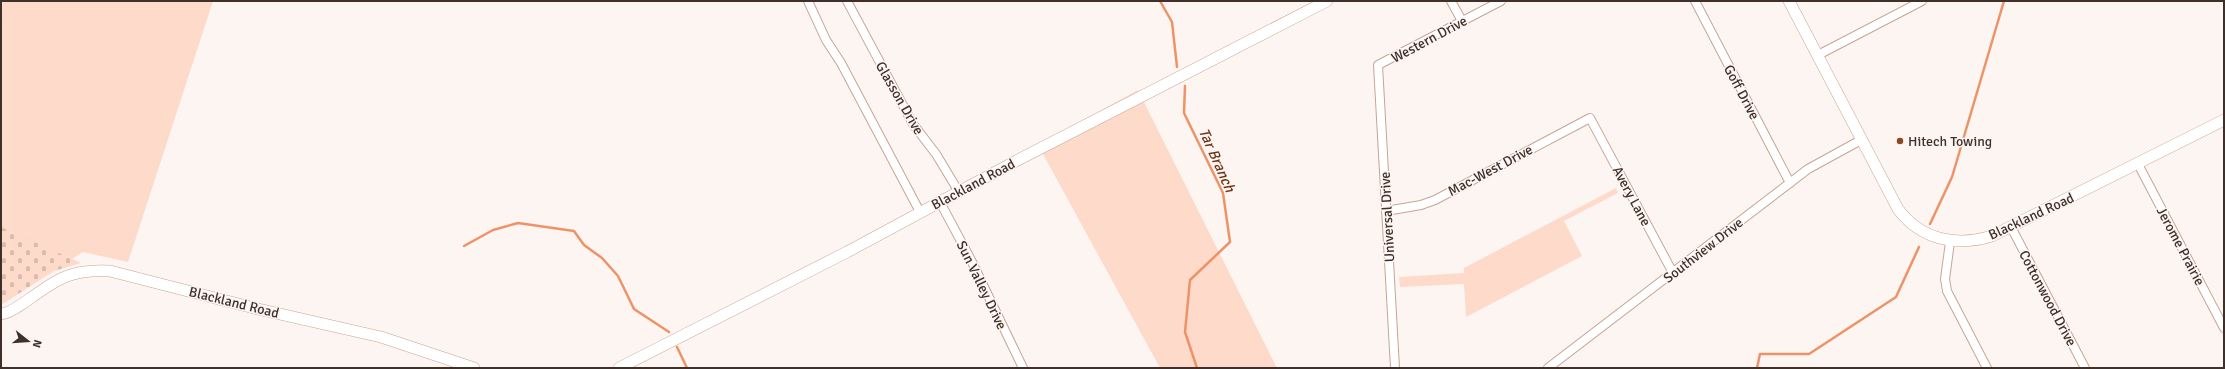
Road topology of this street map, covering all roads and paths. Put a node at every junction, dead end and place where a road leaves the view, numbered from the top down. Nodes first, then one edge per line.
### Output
1 (808, 1) edge
2 (847, 1) edge
3 (1327, 1) edge
4 (1452, 1) edge
5 (1501, 1) edge
6 (1695, 1) edge
7 (1789, 1) edge
8 (1922, 1) edge
9 (1462, 22) junction
10 (1818, 55) junction
11 (1378, 65) joint
12 (1590, 118) joint
13 (2224, 120) edge
14 (1861, 140) junction
15 (2138, 164) junction
16 (1790, 183) junction
17 (959, 192) junction
18 (940, 202) junction
19 (1386, 211) junction
20 (920, 212) junction
21 (2011, 227) junction
22 (1950, 242) junction
23 (1673, 273) junction
24 (1, 314) edge
25 (2224, 328) edge
26 (474, 368) edge
27 (619, 368) edge
28 (1023, 368) edge
29 (1395, 368) edge
30 (1548, 368) edge
31 (1987, 368) edge
32 (2085, 368) edge

1 - 20 street
2 - 17 street, Glasson Drive
3 - 17 street, Blackland Road
4 - 9 street
5 - 9 street, Western Drive
6 - 16 street, Goff Drive
7 - 10 street, Blackland Road
8 - 10 street
9 - 11 street, Western Drive
10 - 14 street, Blackland Road
11 - 19 street, Universal Drive
12 - 19 street, Mac-West Drive
12 - 23 street, Avery Lane
13 - 15 street, Blackland Road
14 - 16 street, Southview Drive
14 - 22 street, Blackland Road
15 - 21 street, Blackland Road
15 - 25 street, Jerome Prairie
16 - 23 street, Southview Drive
17 - 18 street, Blackland Road
18 - 20 street, Blackland Road
18 - 28 street, Sun Valley Drive
19 - 29 street, Universal Drive
20 - 27 street, Blackland Road
21 - 22 street, Blackland Road
21 - 32 street, Cottonwood Drive
22 - 31 street
23 - 30 street, Southview Drive
24 - 26 street, Blackland Road

